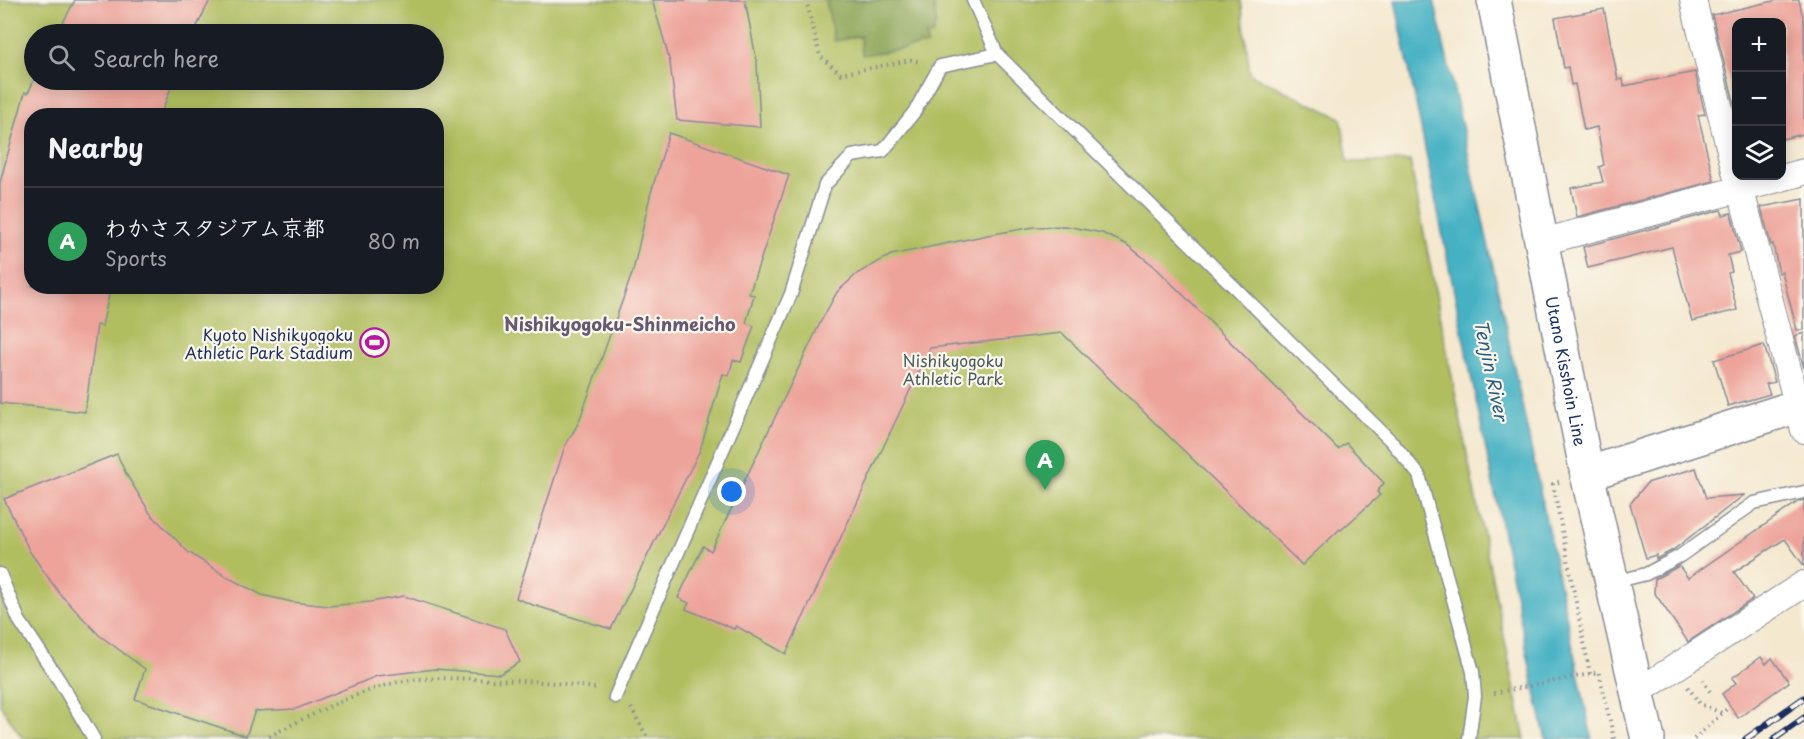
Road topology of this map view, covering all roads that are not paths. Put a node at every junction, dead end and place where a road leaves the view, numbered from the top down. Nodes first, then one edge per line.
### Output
1 (973, 0) edge
2 (1494, 0) edge
3 (1693, 0) edge
4 (997, 54) junction
5 (1732, 156) edge
6 (1804, 172) edge
7 (1786, 174) edge
8 (1738, 180) edge
9 (1542, 242) junction
10 (1802, 414) edge
11 (1574, 478) junction
12 (1804, 492) edge
13 (0, 574) edge
14 (1613, 583) junction
15 (1804, 584) edge
16 (1636, 693) junction
17 (615, 697) road end
18 (94, 739) edge
19 (1468, 739) edge
20 (1648, 739) edge

1 - 4 lane
2 - 9 main road, Utano Kisshoin Line
3 - 5 street
4 - 17 lane
4 - 19 lane
6 - 7 street
8 - 9 street
8 - 10 street
9 - 11 main road, Utano Kisshoin Line
10 - 11 main road
11 - 14 main road, Utano Kisshoin Line
12 - 14 lane
13 - 18 lane
14 - 16 main road, Utano Kisshoin Line
15 - 16 street
16 - 20 main road, Utano Kisshoin Line

